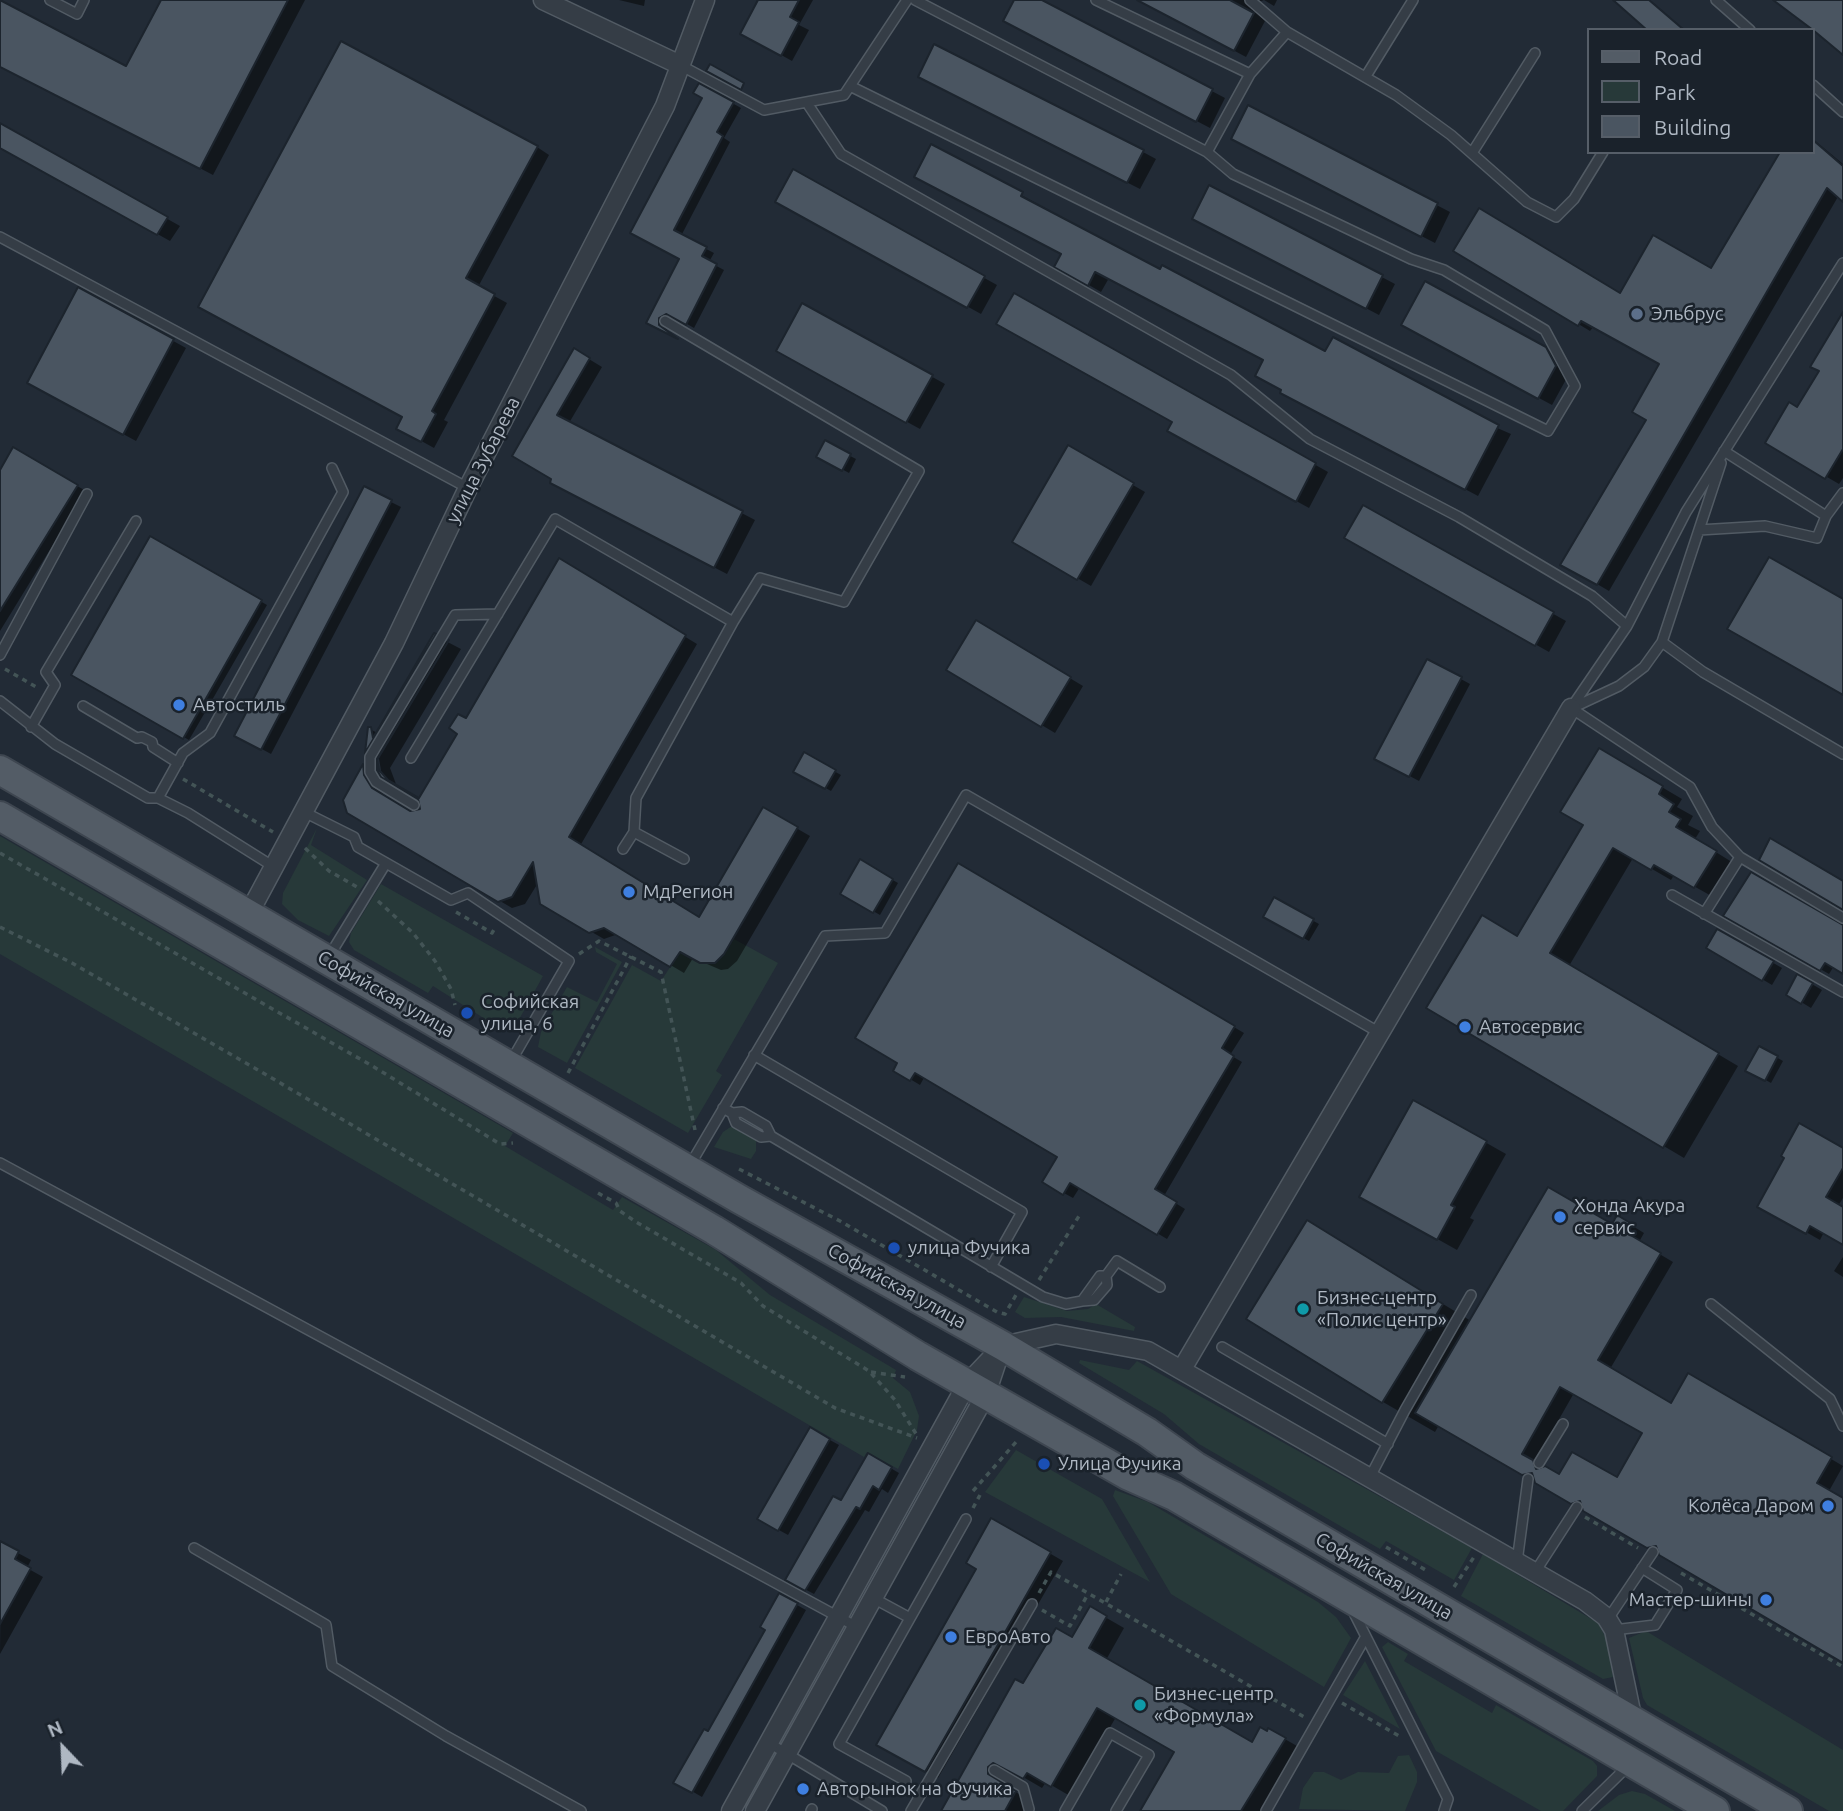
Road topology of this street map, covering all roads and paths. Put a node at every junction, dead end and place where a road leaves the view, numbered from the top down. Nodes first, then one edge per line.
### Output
1 (50, 0) edge
2 (84, 0) edge
3 (543, 0) edge
4 (705, 0) edge
5 (907, 0) edge
6 (915, 0) edge
7 (1096, 0) edge
8 (1250, 0) edge
9 (1413, 0) edge
10 (1716, 0) edge
11 (1748, 28) edge
12 (1287, 32) junction
13 (1535, 53) dead end
14 (680, 65) junction
15 (1250, 74) junction
16 (1366, 76) junction
17 (850, 86) junction
18 (1815, 87) edge
19 (809, 106) dead end
20 (1843, 112) edge
21 (1207, 152) junction
22 (1472, 153) junction
23 (1602, 154) edge
24 (0, 237) edge
25 (1843, 263) edge
26 (665, 321) dead end
27 (1724, 451) junction
28 (332, 468) dead end
29 (468, 488) junction
30 (1843, 493) edge
31 (87, 494) dead end
32 (1826, 516) junction
33 (136, 521) dead end
34 (1699, 530) junction
35 (498, 614) junction
36 (733, 622) junction
37 (1627, 626) junction
38 (1662, 642) junction
39 (1, 650) edge
40 (0, 701) edge
41 (83, 706) dead end
42 (1571, 708) junction
43 (31, 727) junction
44 (1843, 754) edge
45 (411, 758) dead end
46 (178, 763) junction
47 (0, 770) edge
48 (158, 798) junction
49 (414, 805) dead end
50 (304, 812) junction
51 (0, 816) edge
52 (634, 832) junction
53 (289, 841) junction
54 (623, 849) dead end
55 (0, 853) edge
56 (1740, 857) junction
57 (684, 859) dead end
58 (386, 863) junction
59 (275, 867) junction
60 (361, 890) dead end
61 (1672, 895) dead end
62 (371, 896) dead end
63 (451, 900) junction
64 (503, 914) junction
65 (1704, 914) junction
66 (248, 915) junction
67 (1843, 918) edge
68 (0, 927) edge
69 (631, 956) junction
70 (328, 960) junction
71 (569, 961) junction
72 (1843, 992) edge
73 (455, 1008) dead end
74 (1380, 1033) junction
75 (754, 1055) junction
76 (509, 1065) junction
77 (568, 1073) dead end
78 (728, 1111) junction
79 (511, 1142) dead end
80 (694, 1159) junction
81 (0, 1163) edge
82 (733, 1166) dead end
83 (616, 1203) dead end
84 (1079, 1216) dead end
85 (990, 1267) junction
86 (1024, 1287) junction
87 (1160, 1287) dead end
88 (1471, 1295) dead end
89 (1711, 1304) dead end
90 (1003, 1346) junction
91 (1222, 1347) dead end
92 (1182, 1369) junction
93 (869, 1371) junction
94 (905, 1377) dead end
95 (977, 1389) junction
96 (1563, 1423) dead end
97 (1843, 1426) edge
98 (1018, 1439) dead end
99 (1388, 1444) junction
100 (1539, 1463) dead end
101 (1370, 1478) junction
102 (1528, 1479) dead end
103 (973, 1491) dead end
104 (1577, 1507) dead end
105 (966, 1519) dead end
106 (1482, 1542) junction
107 (1386, 1546) dead end
108 (194, 1548) dead end
109 (1653, 1552) dead end
110 (1517, 1562) junction
111 (1642, 1568) junction
112 (1535, 1572) junction
113 (1121, 1574) dead end
114 (1433, 1574) dead end
115 (1444, 1581) dead end
116 (1088, 1594) junction
117 (1346, 1596) junction
118 (873, 1598) junction
119 (1106, 1602) junction
120 (1032, 1604) junction
121 (839, 1617) junction
122 (910, 1618) junction
123 (1611, 1625) junction
124 (857, 1627) junction
125 (1365, 1638) junction
126 (1331, 1697) junction
127 (1633, 1721) junction
128 (1316, 1724) junction
129 (769, 1743) junction
130 (1420, 1748) junction
131 (787, 1753) junction
132 (1632, 1762) junction
133 (994, 1770) dead end
134 (906, 1781) dead end
135 (1704, 1808) edge
136 (1030, 1810) edge
137 (581, 1811) edge
138 (731, 1811) edge
139 (755, 1811) edge
140 (882, 1811) edge
141 (911, 1811) edge
142 (1065, 1811) edge
143 (1116, 1811) edge
144 (1266, 1811) edge
145 (1444, 1811) edge
146 (1582, 1811) edge
147 (1788, 1811) edge

1 - 2 lane
3 - 14 street
4 - 14 street, улица Зубарева
5 - 17 lane
6 - 21 lane
7 - 15 lane
8 - 12 lane
9 - 16 lane
10 - 11 lane
12 - 15 lane
12 - 16 lane
13 - 22 lane
14 - 17 lane
14 - 29 street, улица Зубарева
15 - 21 lane
16 - 22 lane
17 - 21 lane
18 - 20 lane
19 - 37 lane
22 - 23 lane
24 - 29 lane
25 - 27 lane
26 - 36 lane
27 - 32 lane
27 - 34 lane
27 - 37 lane
28 - 46 lane
29 - 50 street, улица Зубарева
30 - 32 lane
31 - 39 lane
32 - 34 lane
33 - 43 lane
34 - 38 lane
35 - 36 lane
35 - 45 lane
35 - 49 lane
36 - 52 lane
37 - 42 lane
38 - 42 lane
38 - 44 lane
40 - 43 lane
41 - 46 lane
42 - 56 lane
42 - 74 street
43 - 48 lane
46 - 48 lane
47 - 66 main road, Софийская улица
48 - 59 lane
50 - 53 street, улица Зубарева
50 - 58 lane
51 - 95 main road, Софийская улица
52 - 54 lane
52 - 57 lane
53 - 59 street, улица Зубарева
53 - 60 path
55 - 79 path
56 - 65 lane
56 - 67 lane
58 - 63 lane
58 - 70 lane
59 - 66 street, улица Зубарева
61 - 65 lane
62 - 73 path
63 - 64 lane
63 - 64 path
64 - 71 lane
65 - 72 lane
66 - 70 main road, Софийская улица
68 - 93 path
69 - 71 path
69 - 77 path
69 - 80 path
70 - 76 main road, Софийская улица
71 - 76 lane
74 - 75 lane
74 - 92 street
75 - 78 lane
75 - 85 lane
76 - 80 main road, Софийская улица
78 - 80 lane
78 - 85 lane
80 - 90 main road, Софийская улица
81 - 121 lane
82 - 86 path
83 - 93 path
84 - 86 path
85 - 86 lane
86 - 87 lane
88 - 99 lane
89 - 97 lane
90 - 92 street
90 - 95 street
90 - 127 main road, Софийская улица
91 - 99 lane
92 - 101 street
93 - 94 path
95 - 117 main road, Софийская улица
95 - 118 street
95 - 121 street
96 - 100 lane
98 - 103 path
99 - 101 lane
101 - 106 street
102 - 110 lane
104 - 112 lane
105 - 122 lane
106 - 110 street
106 - 115 path
107 - 114 path
108 - 137 lane
109 - 111 lane
110 - 112 street
111 - 123 lane
111 - 123 lane
112 - 123 street
113 - 119 path
116 - 119 path
116 - 120 path
116 - 120 path
117 - 125 lane
117 - 132 main road, Софийская улица
118 - 122 lane
118 - 124 street
119 - 128 path
120 - 141 lane
121 - 124 lane
121 - 129 street
122 - 134 lane
123 - 127 street
124 - 131 street
125 - 126 lane
125 - 130 lane
126 - 128 lane
126 - 130 path
127 - 147 main road, Софийская улица
128 - 144 lane
129 - 131 lane
129 - 138 street
130 - 145 lane
131 - 139 street
131 - 140 lane
132 - 135 main road, Софийская улица
132 - 146 lane
133 - 136 lane
142 - 143 lane

